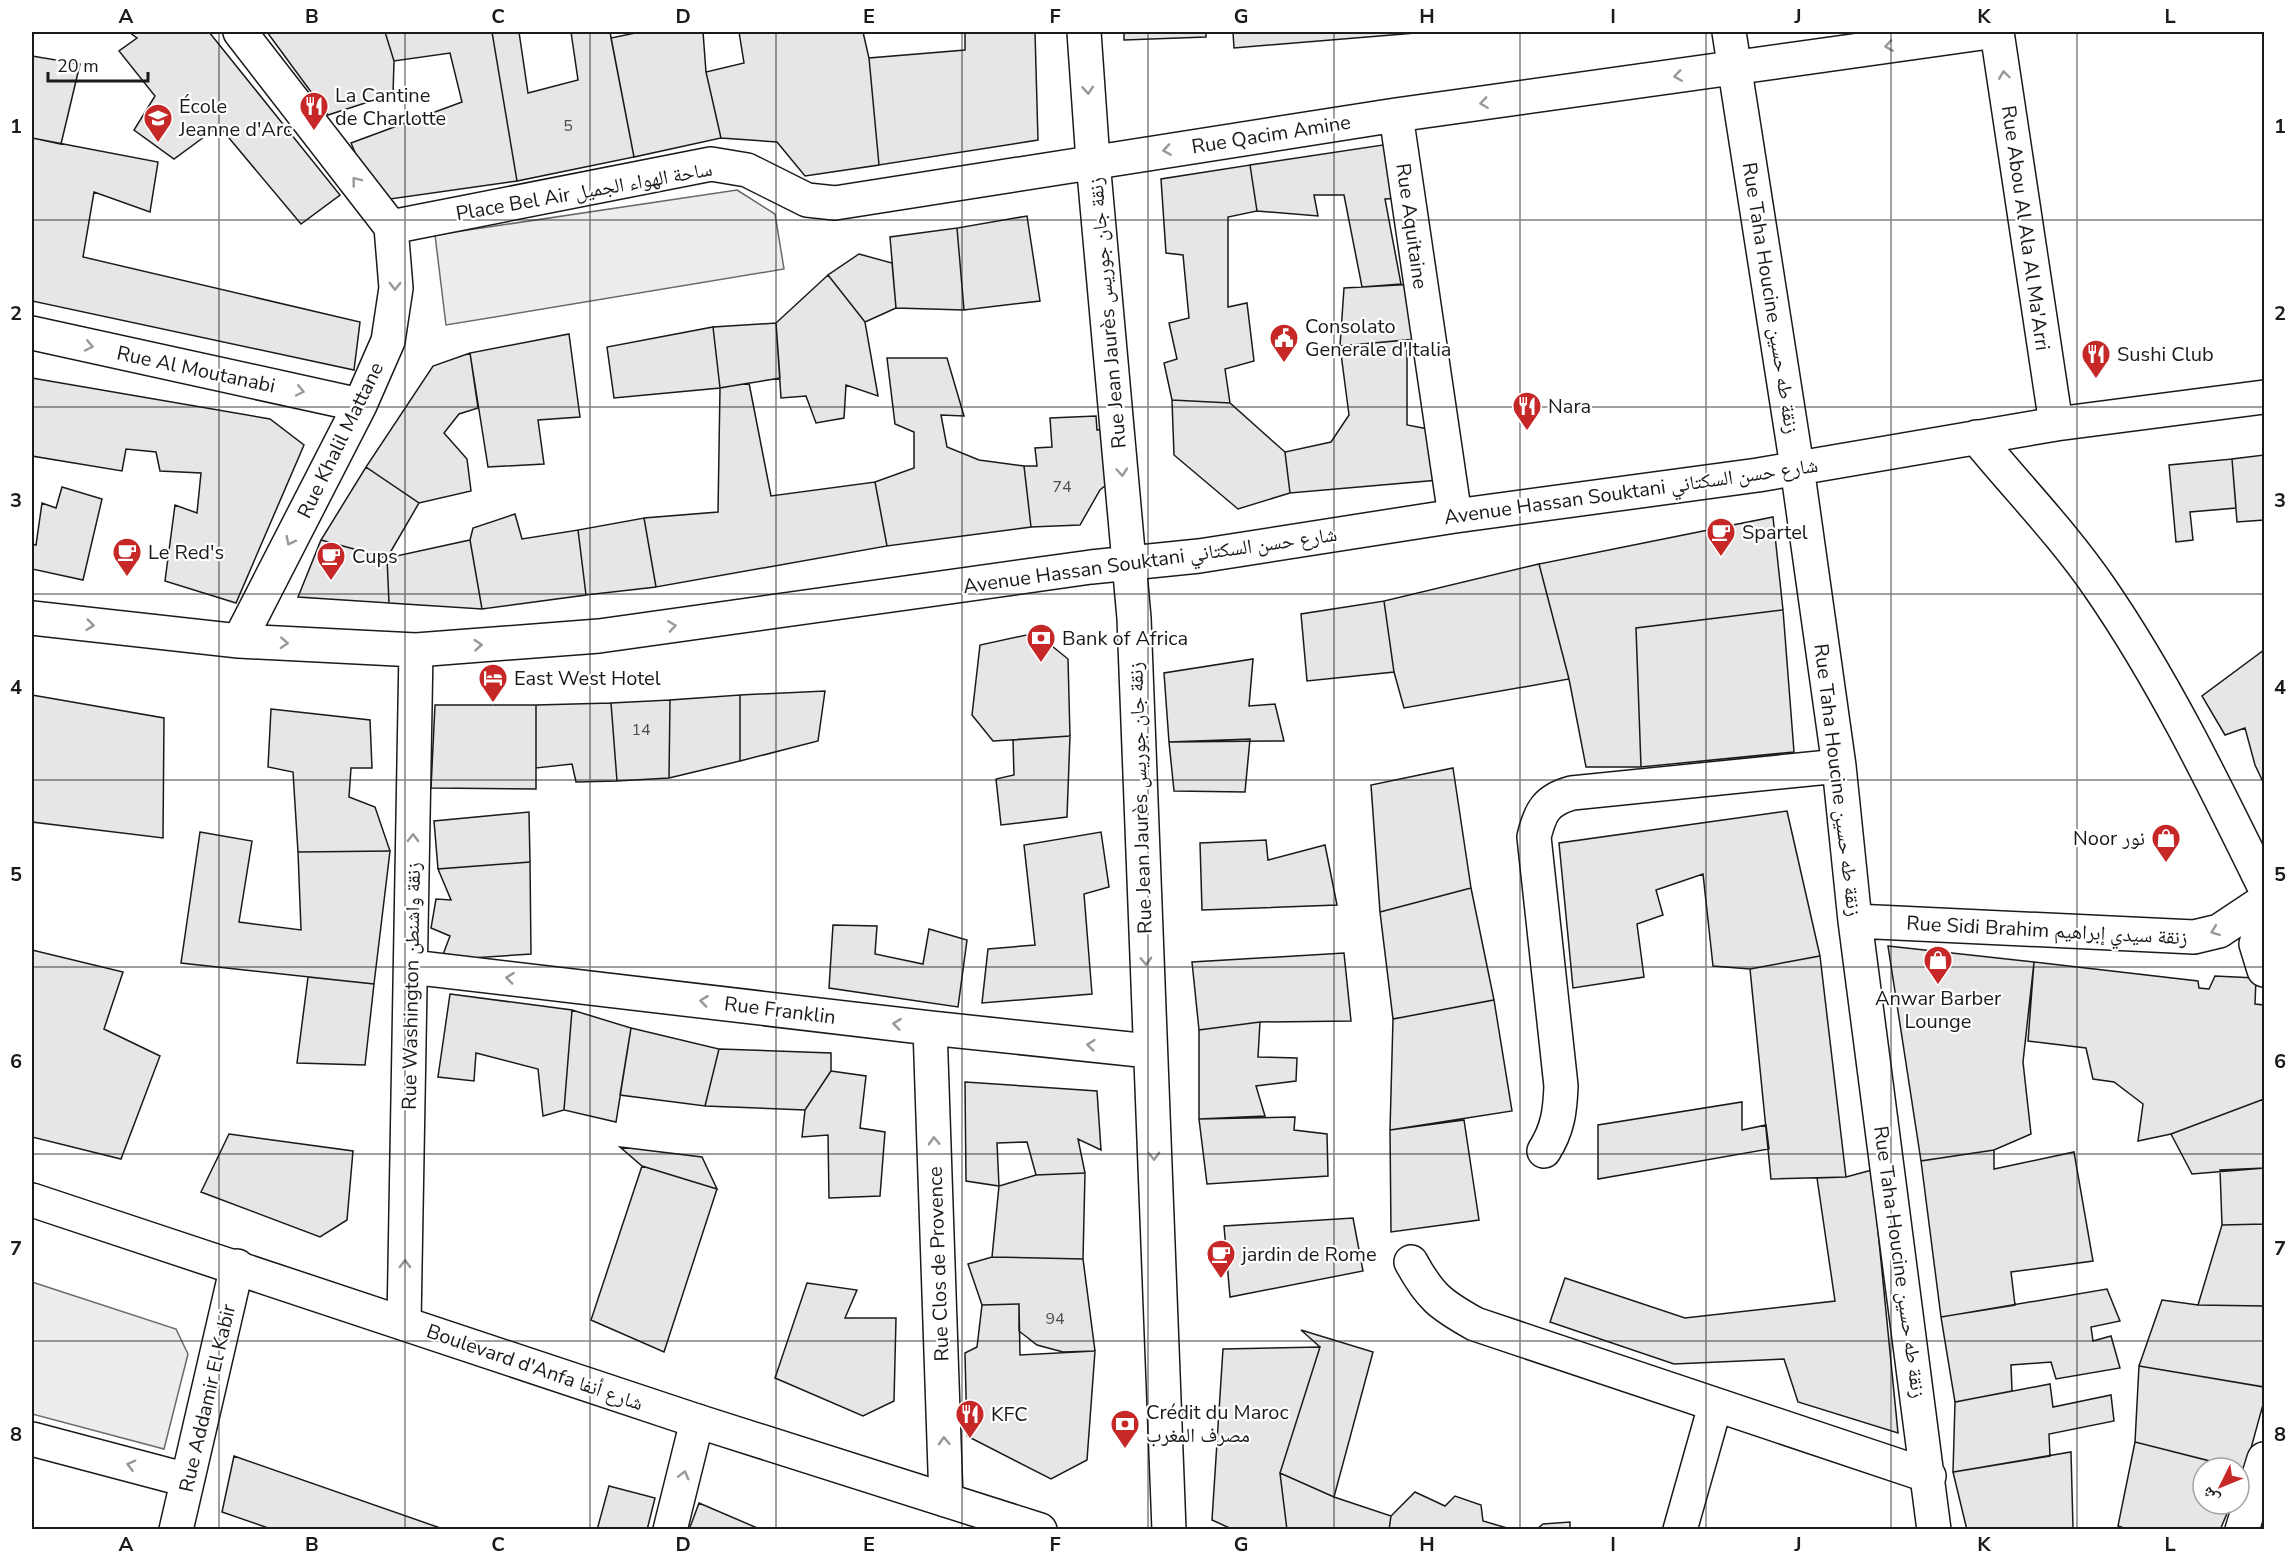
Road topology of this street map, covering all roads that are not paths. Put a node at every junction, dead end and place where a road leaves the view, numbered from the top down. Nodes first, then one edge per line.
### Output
1 (240, 32) edge
2 (1084, 32) edge
3 (1730, 32) edge
4 (1989, 32) edge
5 (1997, 32) edge
6 (1736, 68) junction
7 (1396, 115) junction
8 (1093, 161) junction
9 (807, 200) joint
10 (391, 227) junction
11 (32, 333) edge
12 (2265, 397) edge
13 (360, 405) junction
14 (2056, 424) junction
15 (1976, 437) junction
16 (1797, 467) junction
17 (1455, 516) junction
18 (1129, 564) junction
19 (32, 618) edge
20 (239, 640) junction
21 (416, 650) junction
22 (1839, 766) junction
23 (2265, 886) edge
24 (2265, 901) edge
25 (2265, 916) edge
26 (1855, 921) junction
27 (411, 967) junction
28 (2265, 970) edge
29 (930, 1028) junction
30 (1149, 1051) junction
31 (1544, 1151) dead end
32 (32, 1200) edge
33 (1411, 1262) dead end
34 (237, 1266) junction
35 (404, 1323) junction
36 (1715, 1406) junction
37 (697, 1421) junction
38 (32, 1439) edge
39 (2265, 1459) edge
40 (1929, 1476) junction
41 (187, 1480) junction
42 (946, 1500) junction
43 (176, 1530) edge
44 (670, 1530) edge
45 (1040, 1530) edge
46 (1169, 1530) edge
47 (1680, 1530) edge
48 (1935, 1530) edge
49 (2242, 1530) edge

10 -> 1 street
2 -> 8 street, Rue Jean Jaurès زنقة جان جوريس
3 - 6 street, Rue Taha Houcine زنقة طه حسين
4 -> 6 street, Rue Qacim Amine
14 -> 5 street, Rue Abou Al Ala Al Ma'Arri
6 -> 7 street, Rue Qacim Amine
6 - 16 street, Rue Taha Houcine زنقة طه حسين
7 -> 8 street, Rue Qacim Amine
7 - 17 street, Rue Aquitaine
8 - 9 street, Rue Qacim Amine
8 -> 18 street, Rue Jean Jaurès زنقة جان جوريس
9 - 10 street, Place Bel Air ساحة الهواء الجميل
10 -> 13 street, Rue Khalil Mattane
11 -> 13 street, Rue Al Moutanabi
12 - 14 street, Avenue Hassan Souktani شارع حسن السكتاني
13 -> 20 street, Rue Khalil Mattane
14 - 15 street, Avenue Hassan Souktani شارع حسن السكتاني
15 - 16 street, Avenue Hassan Souktani شارع حسن السكتاني
15 - 23 street
16 - 17 street, Avenue Hassan Souktani شارع حسن السكتاني
16 - 22 street, Rue Taha Houcine زنقة طه حسين
17 - 18 street, Avenue Hassan Souktani شارع حسن السكتاني
21 -> 18 street, Avenue Hassan Souktani شارع حسن السكتاني
18 -> 30 street, Rue Jean Jaurès زنقة جان جوريس
19 -> 20 street, Avenue Hassan Souktani شارع حسن السكتاني
20 -> 21 street, Avenue Hassan Souktani شارع حسن السكتاني
27 -> 21 street, Rue Washington زنقة واشنطن
22 - 26 street, Rue Taha Houcine زنقة طه حسين
22 - 31 street
24 -> 26 street, Rue Sidi Brahim زنقة سيدي إبراهيم
25 - 28 street
26 - 40 street, Rue Taha Houcine زنقة طه حسين
29 -> 27 street, Rue Franklin
35 -> 27 street, Rue Washington زنقة واشنطن
30 -> 29 street, Rue Franklin
42 -> 29 street, Rue Clos de Provence
30 -> 46 street, Rue Jean Jaurès زنقة جان جوريس
32 - 34 street, Boulevard d'Anfa شارع أنفا
33 - 36 street
34 - 35 street, Boulevard d'Anfa شارع أنفا
34 - 41 street, Rue Addamir El Kabir
35 - 37 street, Boulevard d'Anfa شارع أنفا
36 - 40 street
36 - 47 street
37 - 42 street, Boulevard d'Anfa شارع أنفا
44 -> 37 street
41 -> 38 street
39 - 49 street
40 - 48 street, Rue Taha Houcine زنقة طه حسين
41 - 43 street, Rue Addamir El Kabir
42 - 45 street, Boulevard d'Anfa شارع أنفا

